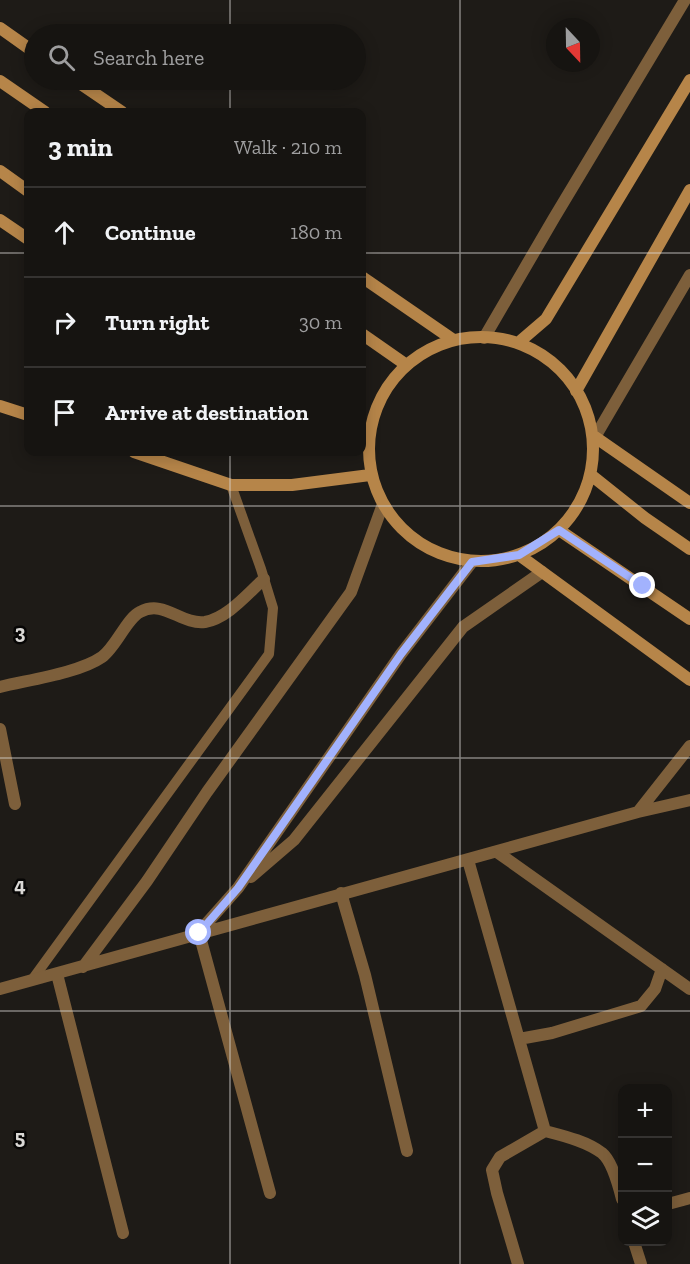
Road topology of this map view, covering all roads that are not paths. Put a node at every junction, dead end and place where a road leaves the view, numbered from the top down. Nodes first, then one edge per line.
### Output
1 (685, 0) edge
2 (0, 28) edge
3 (24, 45) edge
4 (690, 80) edge
5 (0, 81) edge
6 (90, 90) edge
7 (39, 108) edge
8 (116, 108) edge
9 (0, 171) edge
10 (24, 188) edge
11 (690, 190) edge
12 (0, 220) edge
13 (24, 236) edge
14 (690, 275) edge
15 (366, 280) edge
16 (366, 337) edge
17 (484, 338) junction
18 (452, 339) junction
19 (518, 343) junction
20 (405, 364) junction
21 (576, 391) junction
22 (0, 405) edge
23 (24, 414) edge
24 (366, 426) edge
25 (595, 437) junction
26 (366, 440) edge
27 (146, 456) edge
28 (369, 475) junction
29 (591, 475) junction
30 (231, 485) junction
31 (690, 503) edge
32 (383, 504) junction
33 (559, 530) junction
34 (690, 549) edge
35 (519, 555) junction
36 (472, 562) junction
37 (542, 572) junction
38 (264, 579) junction
39 (690, 619) edge
40 (690, 680) edge
41 (0, 687) edge
42 (0, 729) edge
43 (690, 746) edge
44 (690, 800) edge
45 (15, 804) dead end
46 (638, 812) junction
47 (497, 852) junction
48 (468, 860) junction
49 (238, 888) junction
50 (341, 894) junction
51 (199, 933) junction
52 (83, 967) junction
53 (662, 969) junction
54 (57, 974) junction
55 (32, 980) junction
56 (0, 989) edge
57 (690, 989) edge
58 (519, 1039) junction
59 (545, 1131) junction
60 (407, 1151) dead end
61 (620, 1192) edge
62 (270, 1193) dead end
63 (690, 1198) edge
64 (672, 1203) edge
65 (123, 1233) dead end
66 (635, 1246) edge
67 (518, 1264) edge
68 (641, 1264) edge

1 - 17 street
2 - 3 street
4 - 19 street
5 - 7 street
6 - 8 street
9 - 10 street
11 - 21 street
12 - 13 street
14 - 25 street
15 - 18 street
16 - 20 street
17 - 18 street
17 - 19 street
18 - 20 street
19 - 21 street
20 - 24 street
21 - 25 street
22 - 23 street
25 - 29 street
25 - 31 street
26 - 28 street
27 - 30 street
28 - 30 street
28 - 32 street
29 - 33 street
29 - 34 street
30 - 38 lane
32 - 36 street
32 - 52 street
33 - 35 street
33 - 39 street
35 - 36 street
35 - 37 street
36 - 49 street
37 - 40 street
37 - 49 street
38 - 41 street
38 - 55 lane
42 - 45 street
43 - 46 street
44 - 46 street
46 - 47 street
47 - 48 street
47 - 53 street
48 - 50 street
48 - 58 street
49 - 51 street
50 - 51 street
50 - 60 street
51 - 52 street
51 - 62 street
52 - 54 street
53 - 57 street
53 - 58 street
54 - 55 street
54 - 65 street
55 - 56 street
58 - 59 street
59 - 61 street
59 - 67 street
63 - 64 street
66 - 68 street

